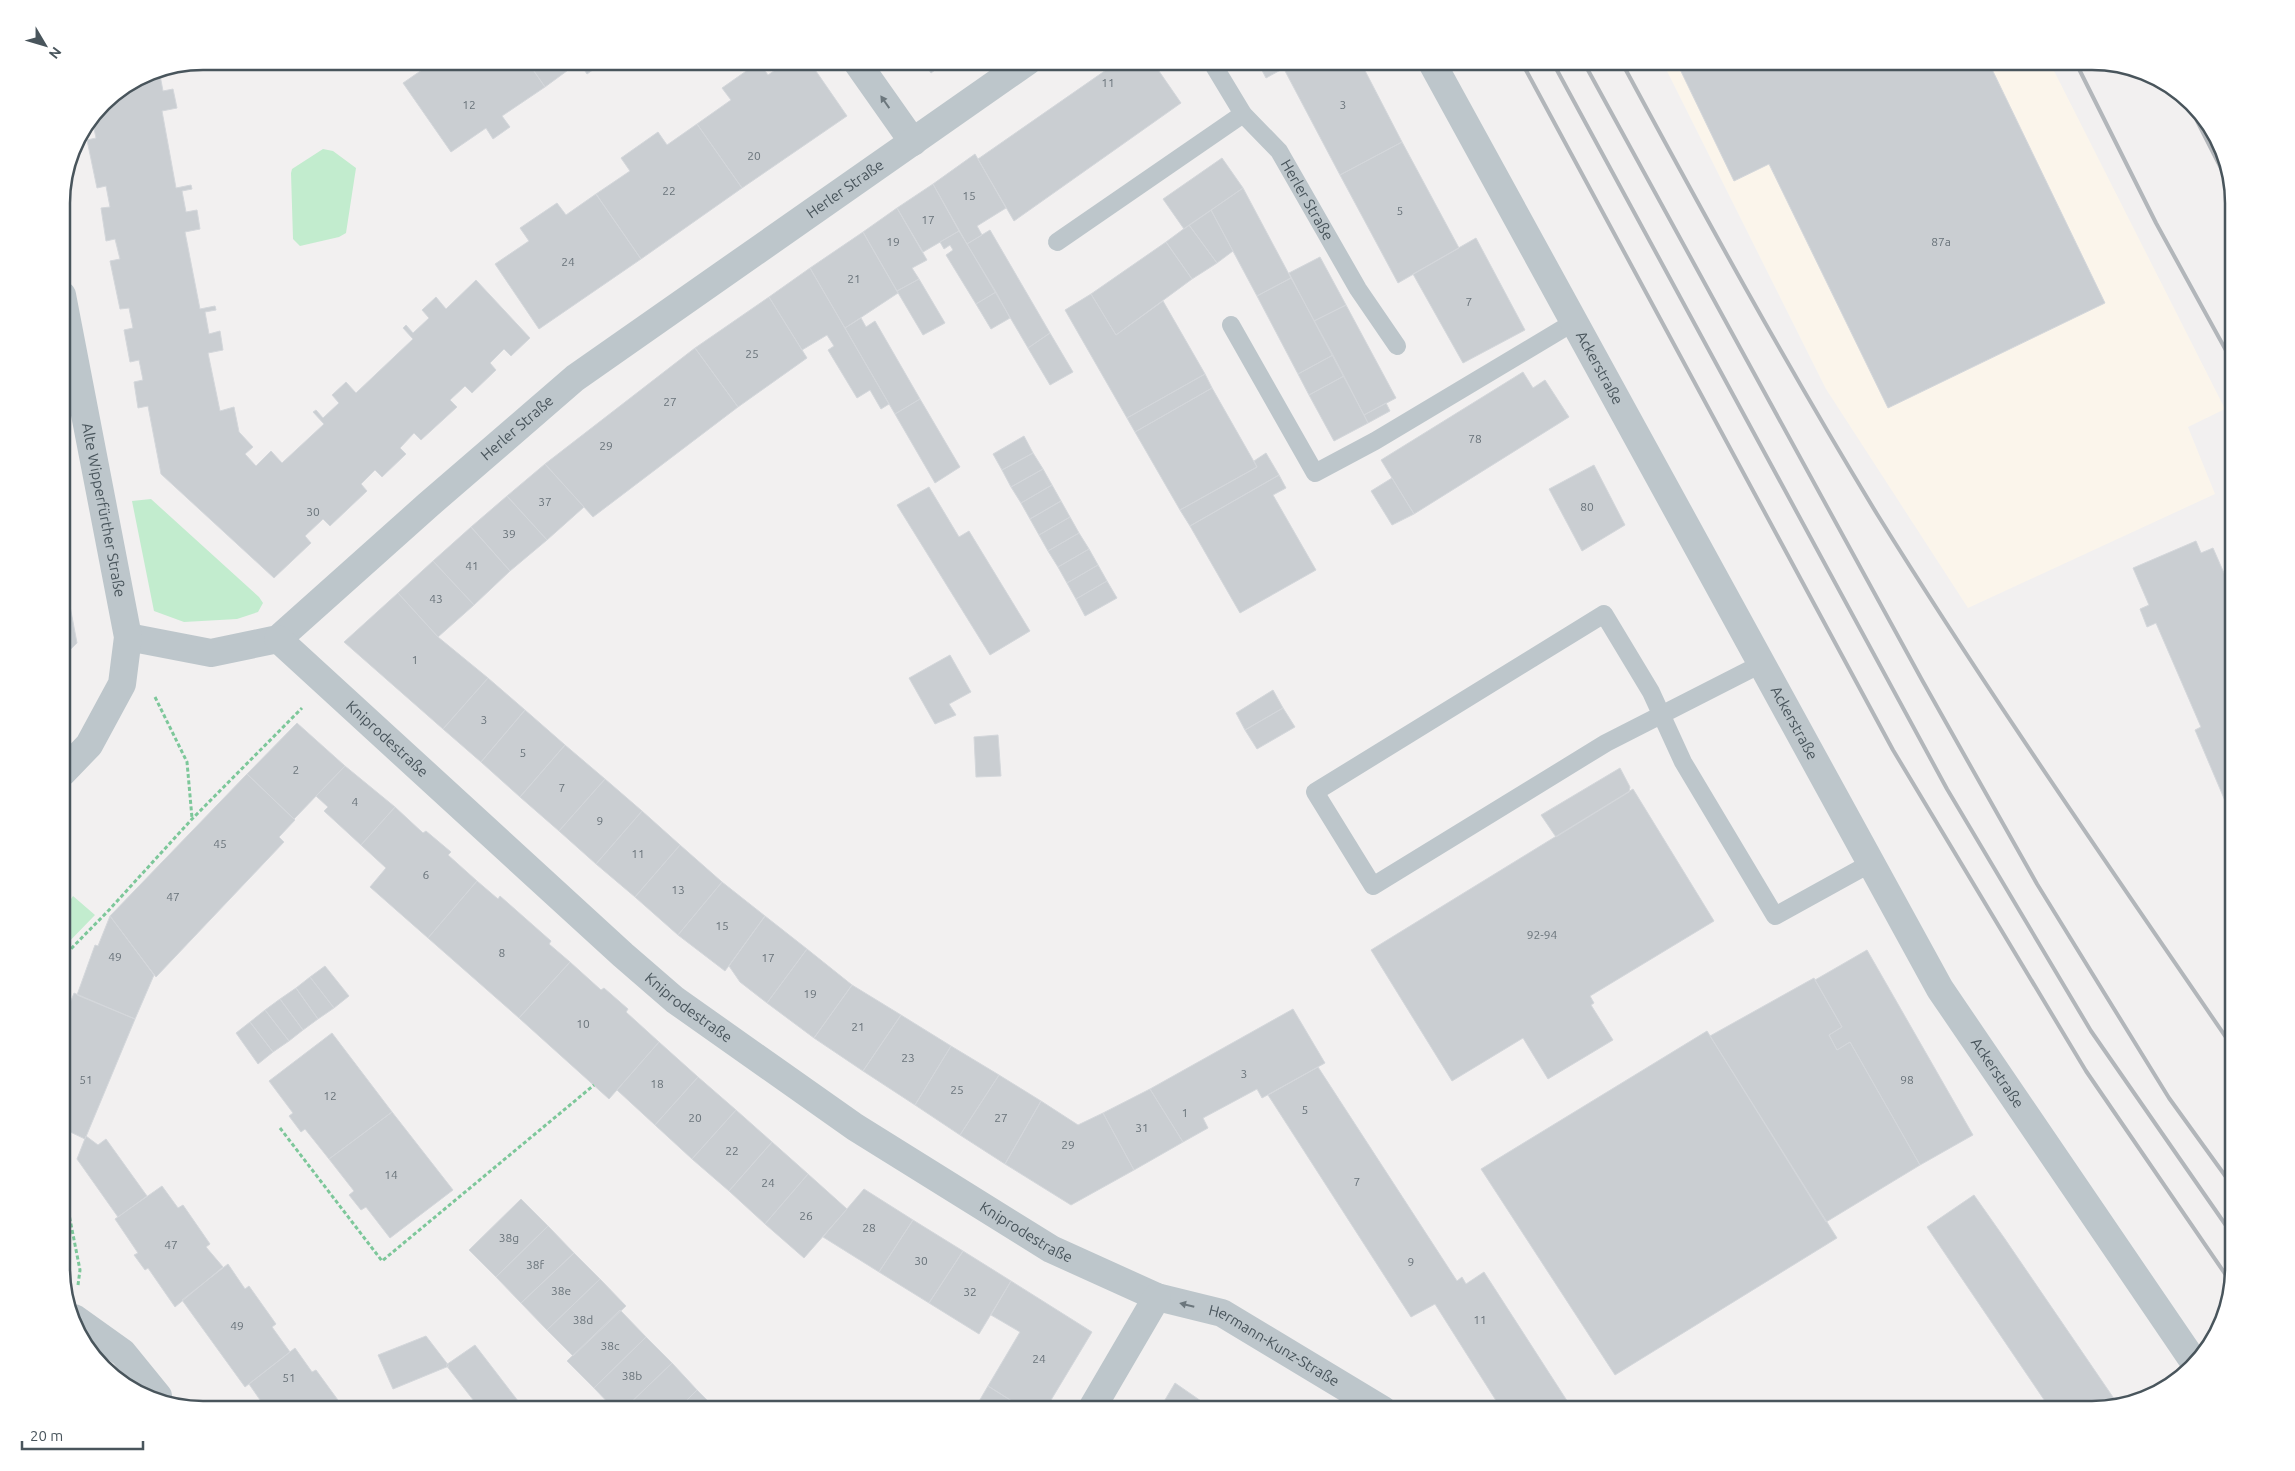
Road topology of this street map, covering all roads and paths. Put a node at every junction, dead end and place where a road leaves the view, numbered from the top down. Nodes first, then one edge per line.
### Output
1 (862, 70) edge
2 (1015, 70) edge
3 (1216, 70) edge
4 (1436, 70) edge
5 (1243, 114) junction
6 (913, 142) junction
7 (1057, 242) dead end
8 (1574, 322) junction
9 (1231, 325) dead end
10 (70, 336) edge
11 (1397, 346) dead end
12 (128, 637) junction
13 (278, 639) junction
14 (1761, 664) junction
15 (327, 683) junction
16 (154, 697) dead end
17 (1661, 715) junction
18 (70, 765) edge
19 (192, 819) junction
20 (1871, 863) junction
21 (70, 950) edge
22 (594, 1085) dead end
23 (280, 1128) dead end
24 (70, 1219) edge
25 (78, 1289) dead end
26 (1158, 1297) junction
27 (83, 1324) edge
28 (2191, 1357) edge
29 (155, 1392) edge
30 (1096, 1401) edge
31 (1368, 1401) edge

6 -> 1 street
2 - 6 street, Herler Straße
3 - 5 lane, Herler Straße
4 - 8 street, Ackerstraße
5 - 7 lane
5 - 11 lane, Herler Straße
6 - 13 street, Herler Straße
8 - 9 lane
8 - 14 street, Ackerstraße
10 - 12 street, Alte Wipperfürther Straße
12 - 13 street, Herler Straße
12 - 18 street
13 - 15 street, Kniprodestraße
14 - 17 lane
14 - 20 street, Ackerstraße
15 - 19 path
15 - 26 street, Kniprodestraße
16 - 19 path
17 - 17 lane
17 - 20 lane
19 - 21 path
20 - 28 street, Ackerstraße
22 - 23 path
24 - 25 path
26 - 30 street
31 -> 26 street, Hermann-Kunz-Straße
27 - 29 street

